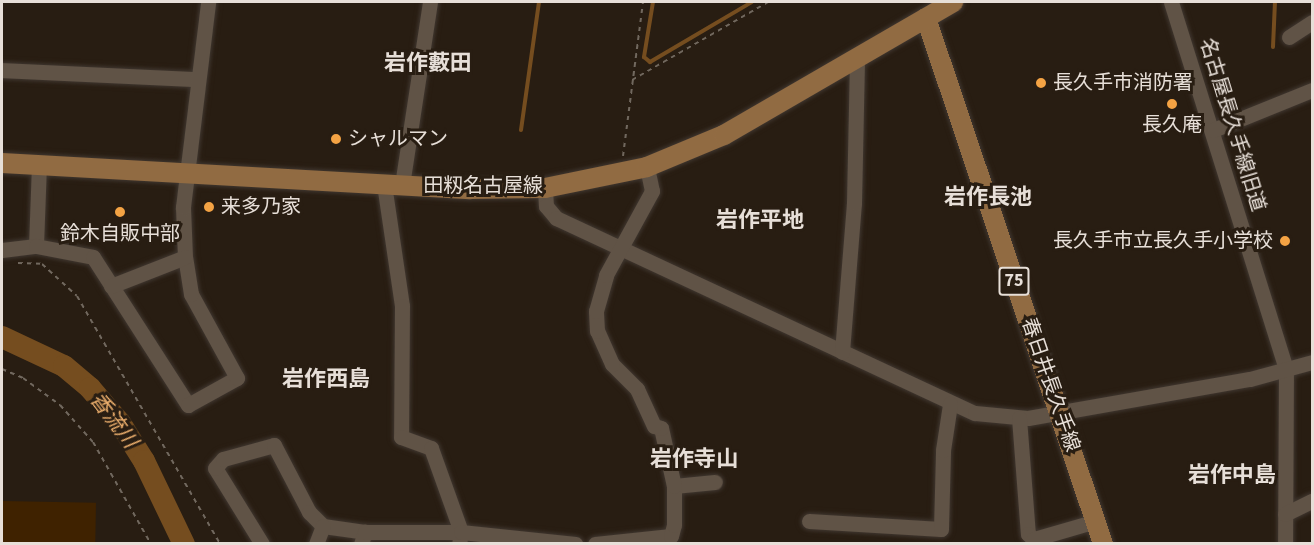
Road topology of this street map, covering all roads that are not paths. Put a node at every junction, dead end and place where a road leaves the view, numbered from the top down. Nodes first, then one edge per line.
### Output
1 (430, 2) edge
2 (953, 2) edge
3 (1171, 2) edge
4 (204, 3) edge
5 (926, 18) junction
6 (1312, 22) edge
7 (1289, 37) dead end
8 (857, 58) junction
9 (2, 70) edge
10 (196, 79) junction
11 (1312, 90) edge
12 (1212, 130) junction
13 (2, 163) edge
14 (39, 164) junction
15 (647, 167) junction
16 (188, 174) junction
17 (393, 185) junction
18 (544, 188) junction
19 (36, 246) junction
20 (618, 249) junction
21 (2, 250) edge
22 (185, 257) junction
23 (111, 286) junction
24 (842, 352) junction
25 (1312, 362) edge
26 (1287, 369) junction
27 (950, 405) junction
28 (1058, 410) junction
29 (1019, 417) junction
30 (715, 482) dead end
31 (674, 486) junction
32 (1312, 501) edge
33 (1285, 514) junction
34 (809, 521) dead end
35 (1096, 521) junction
36 (323, 526) junction
37 (363, 538) edge
38 (460, 538) edge
39 (262, 543) edge
40 (316, 543) edge
41 (565, 543) edge
42 (595, 543) edge
43 (1103, 543) edge
44 (1285, 543) edge

1 - 17 street
2 - 5 main road
3 - 12 street, 名古屋長久手線旧道
4 - 10 street
5 - 8 main road, 田籾名古屋線
5 - 28 main road, 春日井長久手線 / 75
6 - 7 street
8 - 15 main road, 田籾名古屋線
8 - 24 street
9 - 10 street
10 - 16 street
11 - 12 street
12 - 26 street, 名古屋長久手線旧道
13 - 14 main road, 田籾名古屋線
14 - 16 main road, 田籾名古屋線
14 - 19 street
15 - 18 main road, 田籾名古屋線
15 - 20 street
16 - 17 main road, 田籾名古屋線
16 - 22 street
17 - 18 main road, 田籾名古屋線
17 - 38 street
18 - 20 street
19 - 21 street
19 - 23 street
20 - 24 street
20 - 31 street
22 - 23 street
22 - 23 street
24 - 27 street
25 - 26 street
26 - 28 street
26 - 33 street, 名古屋長久手線旧道
27 - 29 street
27 - 34 street
28 - 29 street
28 - 35 main road, 春日井長久手線 / 75
29 - 35 street
30 - 31 street
31 - 42 street
32 - 33 street
33 - 44 street, 名古屋長久手線旧道
35 - 43 main road, 春日井長久手線 / 75
36 - 37 street
36 - 39 street
36 - 40 street
37 - 38 street
38 - 41 street

